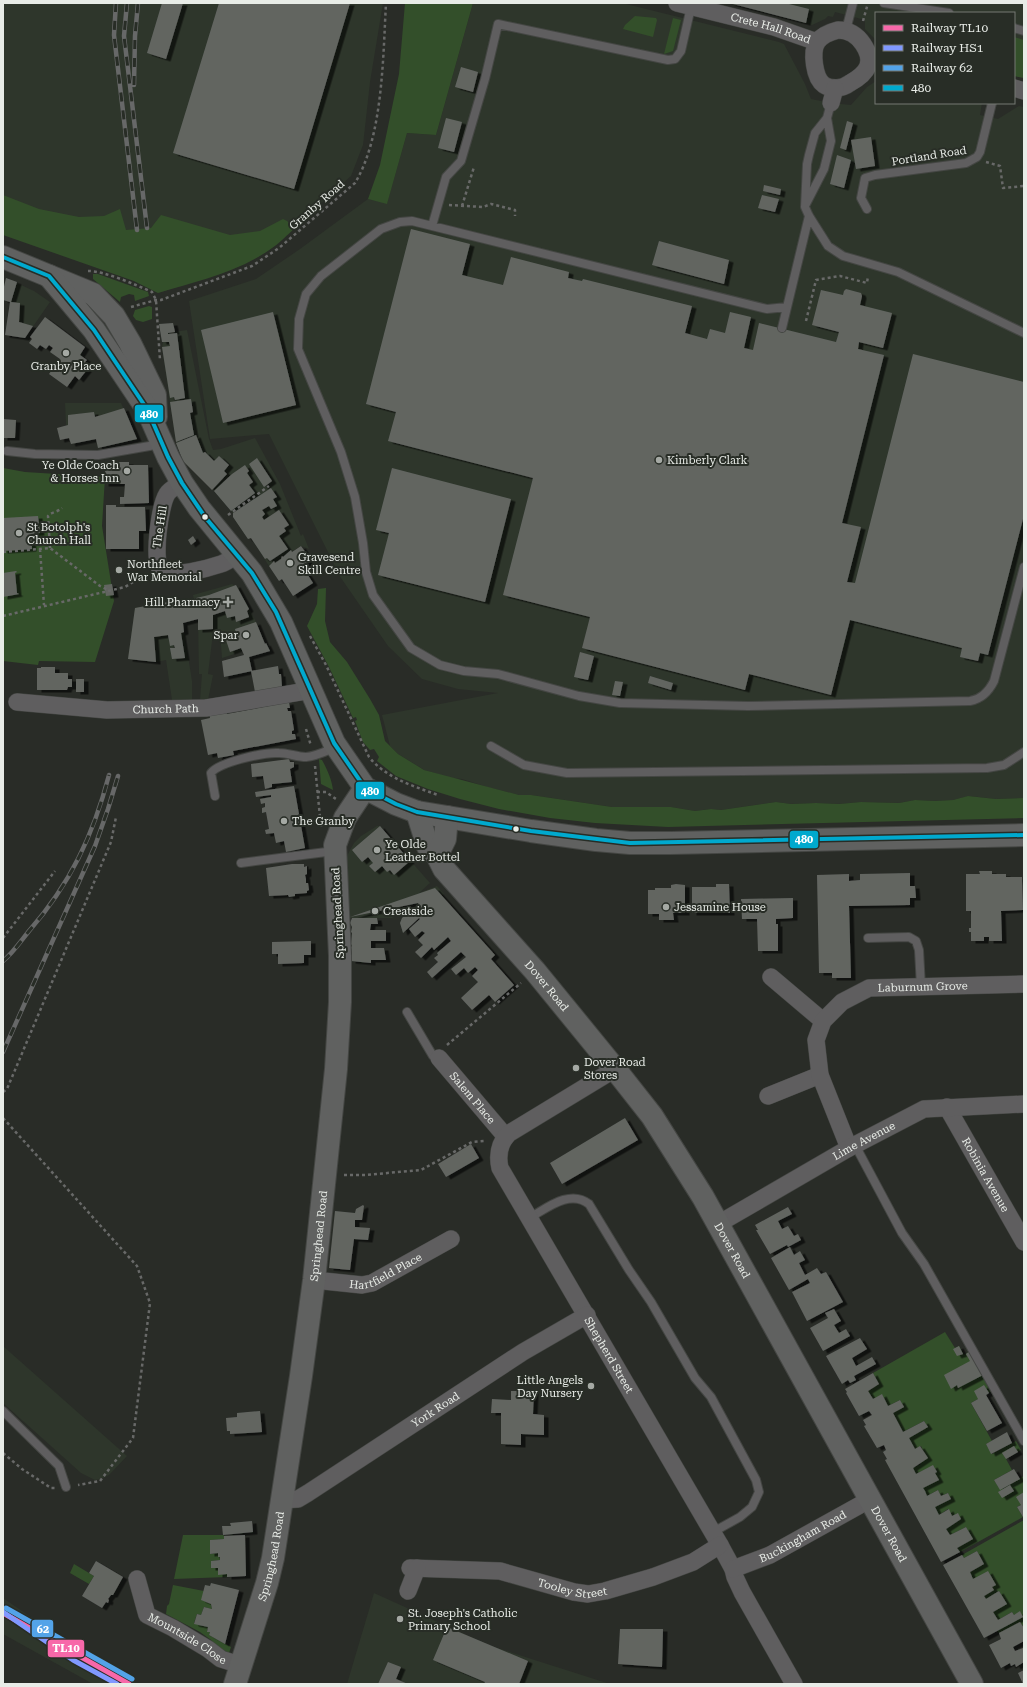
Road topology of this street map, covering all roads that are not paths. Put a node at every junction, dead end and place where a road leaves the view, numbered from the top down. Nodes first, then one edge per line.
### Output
1 (853, 3) edge
2 (884, 3) edge
3 (684, 5) edge
4 (942, 12) edge
5 (846, 30) junction
6 (817, 42) junction
7 (873, 54) edge
8 (831, 103) junction
9 (992, 104) edge
10 (805, 207) junction
11 (867, 210) dead end
12 (809, 216) junction
13 (432, 226) junction
14 (3, 257) edge
15 (49, 276) junction
16 (787, 307) junction
17 (782, 328) dead end
18 (1024, 333) edge
19 (160, 437) junction
20 (7, 451) dead end
21 (182, 483) junction
22 (237, 555) junction
23 (1024, 567) edge
24 (312, 690) junction
25 (17, 702) dead end
26 (336, 746) junction
27 (492, 746) dead end
28 (1024, 752) edge
29 (365, 788) junction
30 (215, 796) dead end
31 (417, 812) junction
32 (447, 818) junction
33 (1024, 835) edge
34 (329, 851) junction
35 (436, 855) junction
36 (241, 864) dead end
37 (868, 938) dead end
38 (772, 977) dead end
39 (1024, 984) edge
40 (921, 987) junction
41 (407, 1012) dead end
42 (823, 1021) junction
43 (438, 1058) joint
44 (615, 1069) junction
45 (820, 1075) junction
46 (768, 1096) dead end
47 (1024, 1104) edge
48 (947, 1107) junction
49 (505, 1138) junction
50 (852, 1146) junction
51 (531, 1217) junction
52 (718, 1224) junction
53 (1019, 1224) edge
54 (451, 1239) dead end
55 (1024, 1242) edge
56 (314, 1280) junction
57 (587, 1315) junction
58 (3, 1411) edge
59 (1024, 1441) edge
60 (66, 1487) road end
61 (282, 1500) junction
62 (869, 1500) junction
63 (717, 1539) junction
64 (733, 1569) junction
65 (136, 1579) dead end
66 (408, 1591) dead end
67 (237, 1675) edge
68 (794, 1684) edge
69 (972, 1684) edge

1 - 5 lane
2 - 4 lane
3 - 6 street, Crete Hall Road
3 - 13 lane
5 - 6 street, Crete Hall Road
5 - 7 street
6 - 8 street, Crete Hall Road
7 - 8 street
8 - 10 lane
8 - 10 lane
9 - 11 lane, Portland Road
10 - 12 lane
12 - 16 lane
12 - 18 lane
13 - 16 lane
13 - 23 lane
14 - 15 street
15 - 19 street
15 - 19 street
16 - 17 lane
19 - 20 lane
19 - 21 street
21 - 22 street
21 - 22 street, The Hill
22 - 24 street
24 - 25 street, Church Path
24 - 26 street
26 - 29 street
26 - 30 lane
27 - 28 lane
29 - 31 street
29 - 34 street, Springhead Road
31 - 32 street
31 - 35 street, Dover Road
32 - 33 street
32 - 35 street
34 - 36 lane
34 - 56 street, Springhead Road
35 - 44 street, Dover Road
37 - 40 lane
38 - 42 street
39 - 40 street, Laburnum Grove
40 - 42 street, Laburnum Grove
41 - 43 lane
42 - 45 street, Laburnum Grove
43 - 49 street, Salem Place
44 - 49 street
44 - 52 street, Dover Road
45 - 46 street
45 - 50 street, Laburnum Grove
47 - 48 street, Lime Avenue
48 - 50 street, Lime Avenue
48 - 53 street, Robinia Avenue
49 - 51 street, Shepherd Street
50 - 52 street, Lime Avenue
50 - 59 lane
51 - 57 street, Shepherd Street
51 - 63 lane
52 - 62 street, Dover Road
53 - 55 street, Robinia Avenue
54 - 56 street, Hartfield Place
56 - 61 street, Springhead Road
57 - 61 street, York Road
57 - 63 street, Shepherd Street
58 - 60 lane
61 - 67 street, Springhead Road
62 - 64 street, Buckingham Road
62 - 69 street, Dover Road
63 - 64 street, Shepherd Street
63 - 66 street, Tooley Street
64 - 68 street, Shepherd Street
65 - 67 street, Mountside Close

